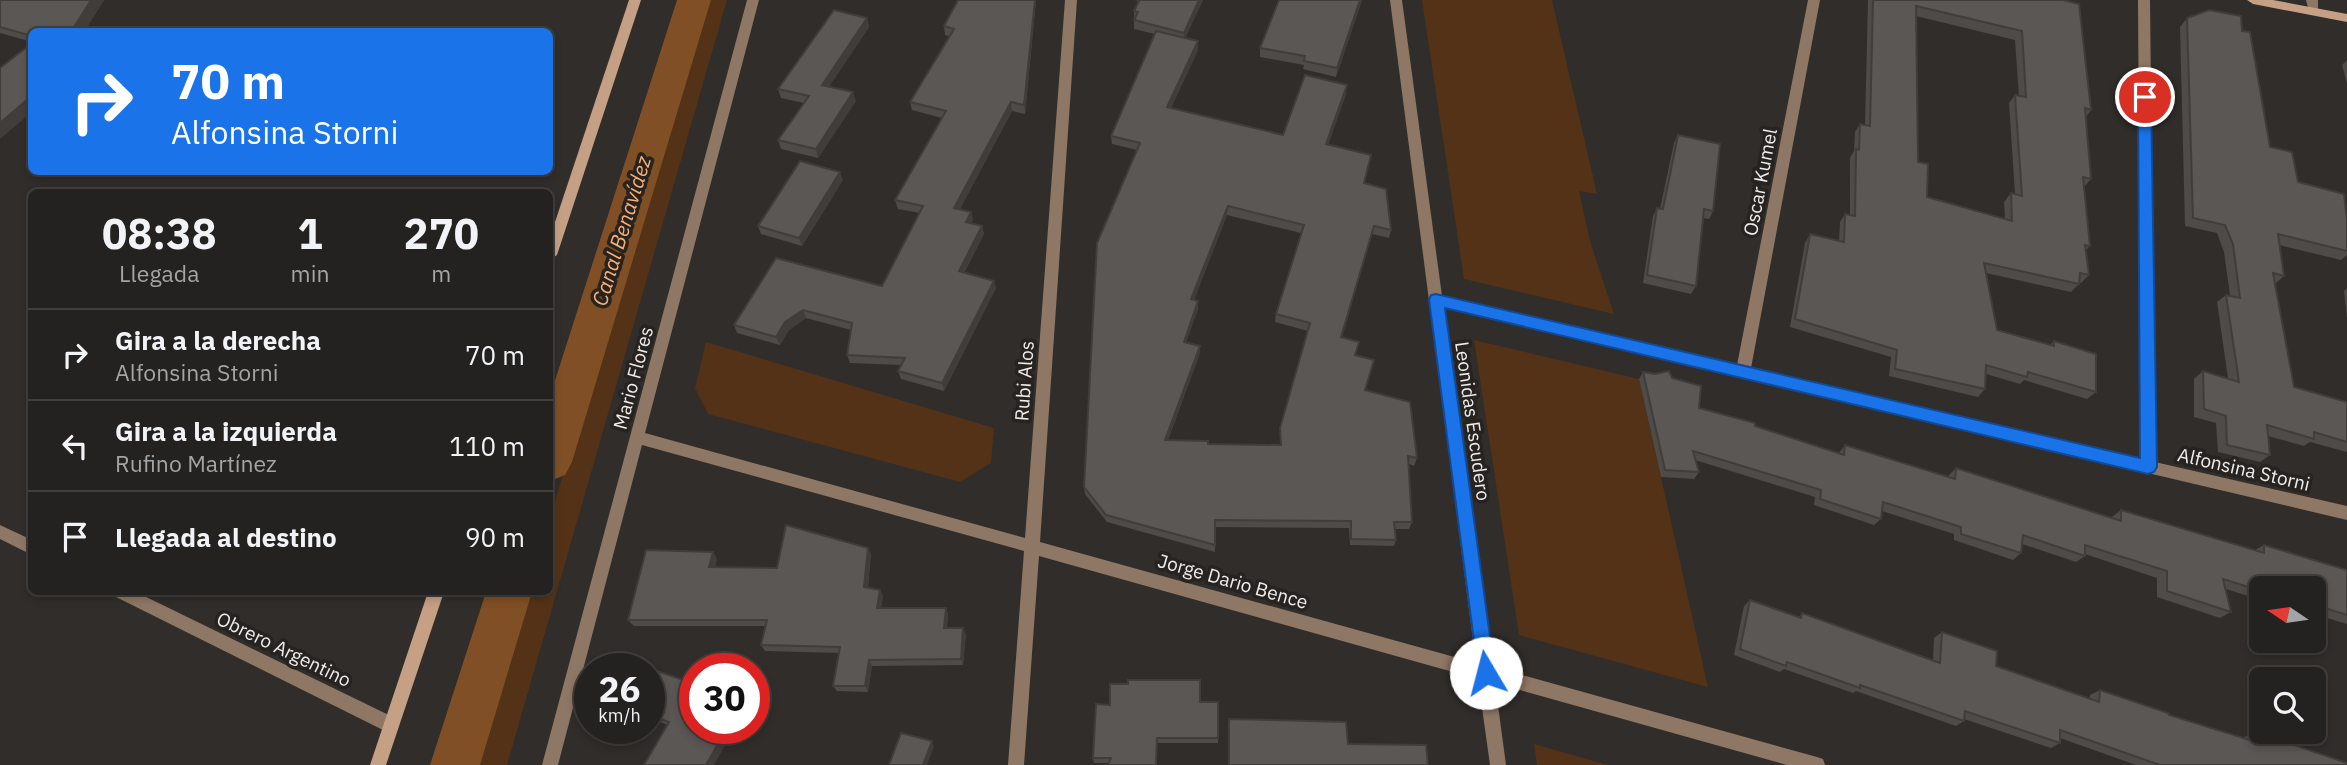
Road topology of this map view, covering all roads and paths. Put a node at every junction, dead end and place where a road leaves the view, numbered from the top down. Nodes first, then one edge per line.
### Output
1 (635, 0) edge
2 (753, 0) edge
3 (1071, 0) edge
4 (1396, 0) edge
5 (1814, 0) edge
6 (2144, 0) edge
7 (2253, 0) edge
8 (2313, 6) edge
9 (2347, 19) edge
10 (553, 246) edge
11 (1436, 300) junction
12 (1743, 372) junction
13 (637, 437) junction
14 (2148, 467) junction
15 (2347, 513) edge
16 (0, 532) edge
17 (28, 546) edge
18 (1032, 547) junction
19 (127, 595) edge
20 (435, 595) edge
21 (1486, 673) junction
22 (391, 725) junction
23 (378, 765) edge
24 (550, 765) edge
25 (1016, 765) edge
26 (1498, 765) edge
27 (1817, 765) edge

1 - 10 main road
2 - 13 street, Mario Flores
3 - 18 street, Rubi Alos
4 - 11 street, Leonidas Escudero
5 - 12 street, Oscar Kumel
6 - 14 street
7 - 8 main road
8 - 9 main road
11 - 12 street, Alfonsina Storni
11 - 21 street, Leonidas Escudero
12 - 14 street, Alfonsina Storni
13 - 18 street, Jorge Dario Bence
13 - 24 street, Mario Flores
14 - 15 street, Alfonsina Storni
16 - 17 street
18 - 21 street, Jorge Dario Bence
18 - 25 street, Rubi Alos
19 - 22 street, Obrero Argentino
20 - 22 main road
21 - 26 street, Leonidas Escudero
21 - 27 street, Jorge Dario Bence
22 - 23 main road

